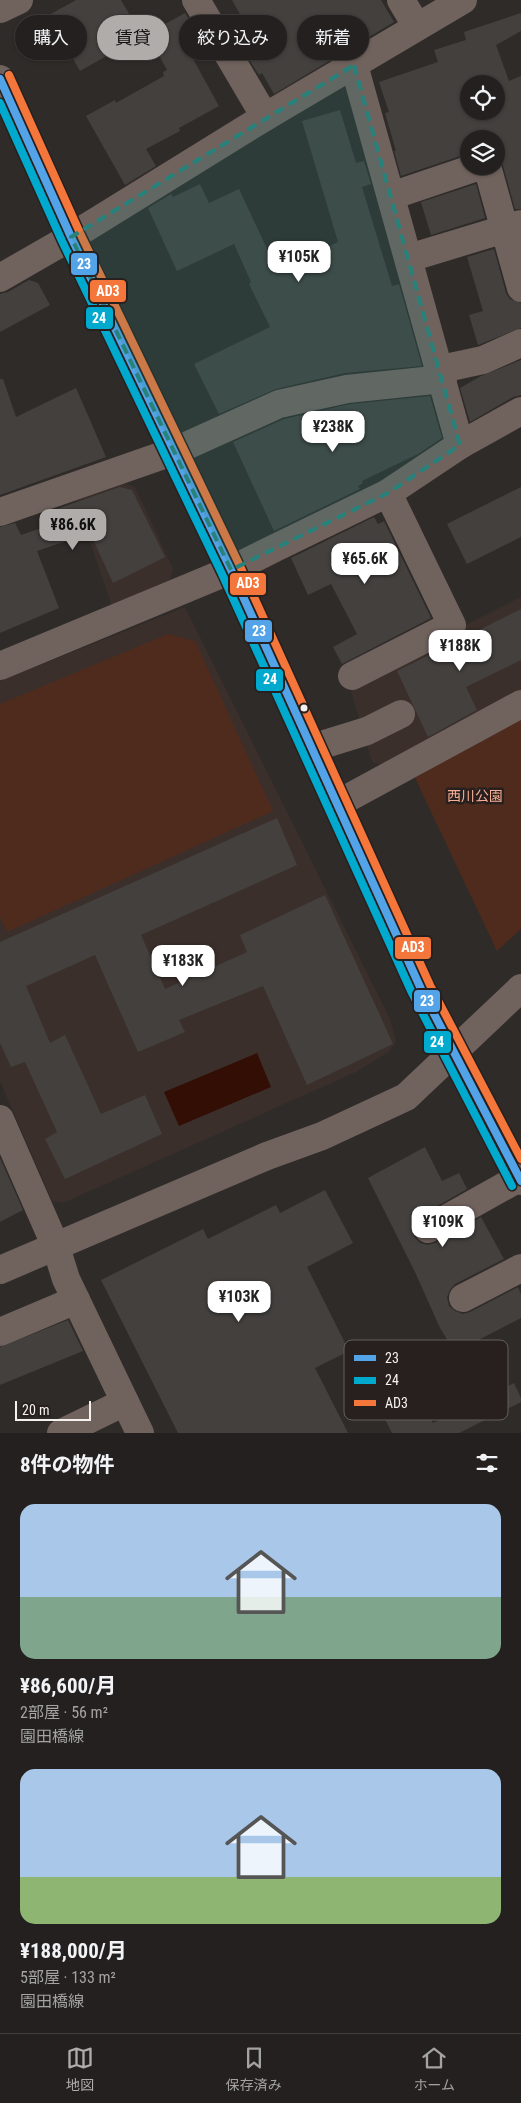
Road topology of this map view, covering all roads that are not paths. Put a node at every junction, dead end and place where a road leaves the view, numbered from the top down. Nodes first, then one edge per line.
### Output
1 (19, 0) edge
2 (196, 0) edge
3 (401, 0) edge
4 (464, 0) edge
5 (0, 9) edge
6 (417, 27) junction
7 (354, 65) junction
8 (0, 79) edge
9 (265, 117) junction
10 (460, 173) edge
11 (491, 175) edge
12 (391, 196) junction
13 (512, 226) edge
14 (71, 237) junction
15 (409, 258) junction
16 (0, 278) edge
17 (521, 288) edge
18 (521, 343) edge
19 (442, 374) junction
20 (521, 411) edge
21 (460, 445) junction
22 (175, 451) junction
23 (388, 493) junction
24 (0, 512) edge
25 (231, 570) junction
26 (0, 666) edge
27 (352, 676) dead end
28 (521, 704) edge
29 (402, 714) dead end
30 (312, 748) junction
31 (337, 804) junction
32 (521, 988) edge
33 (454, 1052) junction
34 (0, 1119) edge
35 (520, 1179) edge
36 (428, 1229) dead end
37 (56, 1247) junction
38 (521, 1268) edge
39 (0, 1270) edge
40 (463, 1298) dead end
41 (76, 1300) junction
42 (0, 1332) edge
43 (125, 1402) junction
44 (61, 1433) edge
45 (140, 1433) edge

1 - 5 street
2 - 9 street
3 - 6 street
4 - 6 street
6 - 7 street
7 - 9 street
7 - 12 street
8 - 14 street
9 - 14 street
10 - 12 street
11 - 13 street
12 - 15 street
13 - 15 street
13 - 17 street
14 - 16 street
14 - 22 street
15 - 19 street
18 - 19 street
19 - 21 street
19 - 22 street
20 - 21 street
21 - 23 street
22 - 24 street
22 - 25 street
23 - 25 street
23 - 27 street
25 - 26 street
25 - 30 street
28 - 31 street
29 - 30 street
30 - 31 street
31 - 33 street
32 - 33 street
33 - 35 street
33 - 37 street
34 - 37 street
35 - 36 street
37 - 39 street
37 - 41 street
38 - 40 street
41 - 42 street
41 - 43 street
43 - 44 street
43 - 45 street

